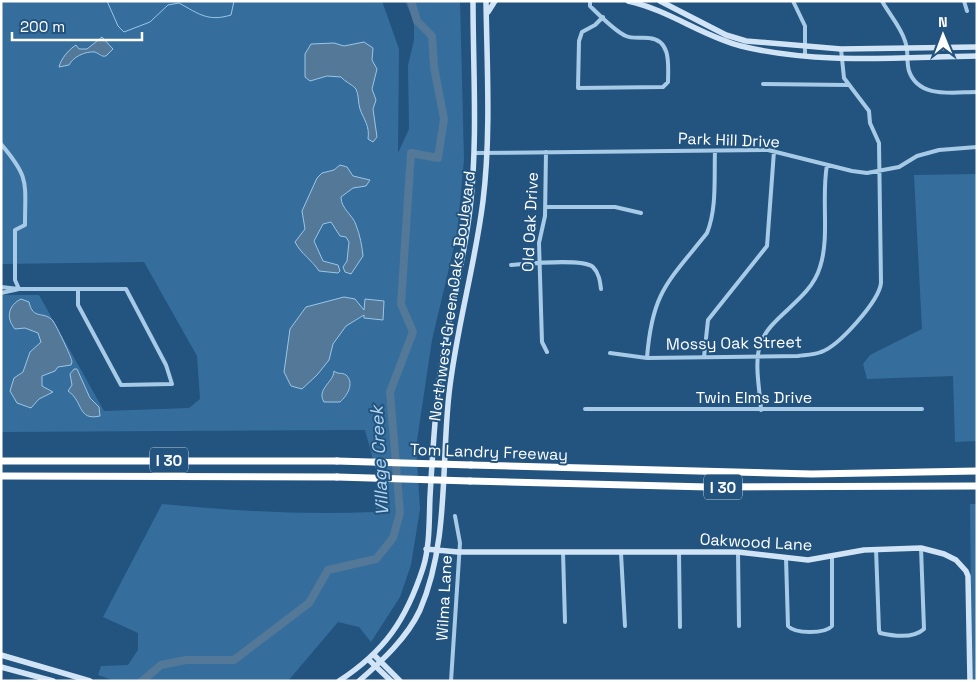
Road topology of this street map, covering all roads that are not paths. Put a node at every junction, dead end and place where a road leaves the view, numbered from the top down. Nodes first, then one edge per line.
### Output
1 (473, 1) edge
2 (486, 1) edge
3 (495, 1) edge
4 (590, 1) edge
5 (628, 1) edge
6 (660, 1) edge
7 (793, 1) edge
8 (882, 1) edge
9 (964, 1) edge
10 (966, 11) dead end
11 (602, 17) junction
12 (486, 19) junction
13 (806, 47) junction
14 (977, 47) edge
15 (841, 48) junction
16 (907, 48) junction
17 (805, 56) junction
18 (977, 56) edge
19 (906, 57) junction
20 (841, 58) junction
21 (763, 84) dead end
22 (848, 85) junction
23 (977, 92) edge
24 (1, 144) edge
25 (977, 147) edge
26 (774, 150) junction
27 (714, 151) junction
28 (474, 152) junction
29 (486, 152) junction
30 (546, 152) junction
31 (827, 164) junction
32 (880, 172) junction
33 (545, 207) junction
34 (641, 213) dead end
35 (539, 263) junction
36 (511, 265) dead end
37 (1, 287) edge
38 (19, 289) junction
39 (78, 289) junction
40 (601, 289) dead end
41 (1, 293) edge
42 (547, 352) dead end
43 (610, 353) dead end
44 (758, 355) junction
45 (704, 357) junction
46 (647, 358) junction
47 (585, 408) dead end
48 (922, 409) dead end
49 (761, 410) junction
50 (1, 461) edge
51 (977, 472) edge
52 (1, 476) edge
53 (977, 486) edge
54 (455, 516) dead end
55 (921, 548) junction
56 (426, 549) junction
57 (876, 549) junction
58 (438, 551) junction
59 (458, 552) junction
60 (563, 552) junction
61 (738, 552) junction
62 (621, 553) junction
63 (678, 553) junction
64 (832, 557) junction
65 (786, 558) junction
66 (565, 622) dead end
67 (624, 626) dead end
68 (739, 626) dead end
69 (680, 627) dead end
70 (1, 650) edge
71 (1, 655) edge
72 (13, 657) junction
73 (372, 657) junction
74 (378, 664) junction
75 (1, 667) edge
76 (53, 681) edge
77 (90, 681) edge
78 (339, 681) edge
79 (359, 681) edge
80 (391, 681) edge
81 (400, 681) edge
82 (451, 681) edge
83 (970, 681) edge

1 - 28 main road, Northwest Green Oaks Boulevard
2 - 12 main road, Northwest Green Oaks Boulevard
3 - 12 main road
4 - 11 street
5 - 17 main road
6 - 13 main road
7 - 13 street
8 - 16 street
9 - 10 street
11 - 11 street
12 - 29 main road, Northwest Green Oaks Boulevard
13 - 15 main road
13 - 17 street
14 - 16 main road
15 - 16 main road
15 - 20 street, Mossy Oak Street
16 - 19 street
17 - 20 main road
18 - 19 main road
19 - 20 main road
19 - 23 street
20 - 22 street, Mossy Oak Street
21 - 22 street
22 - 32 street, Mossy Oak Street
24 - 38 street
25 - 32 street, Park Hill Drive
26 - 27 street, Park Hill Drive
26 - 31 street, Park Hill Drive
26 - 45 street
27 - 30 street, Park Hill Drive
27 - 46 street
28 - 29 street, Park Hill Drive
28 - 56 main road, Northwest Green Oaks Boulevard
29 - 30 street, Park Hill Drive
29 - 58 main road, Northwest Green Oaks Boulevard
30 - 33 street, Old Oak Drive
31 - 32 street, Park Hill Drive
31 - 44 street
32 - 44 street, Mossy Oak Street
33 - 34 street
33 - 35 street, Old Oak Drive
35 - 36 street
35 - 40 street
35 - 42 street, Old Oak Drive
37 - 38 street
38 - 39 street
38 - 41 street
39 - 39 street
43 - 46 street, Mossy Oak Street
44 - 45 street, Mossy Oak Street
44 - 49 street
45 - 46 street, Mossy Oak Street
47 - 49 street, Twin Elms Drive
48 - 49 street, Twin Elms Drive
50 - 51 highway, Tom Landry Freeway / I 30, bridge
52 - 53 highway, Tom Landry Freeway / I 30, bridge
54 - 59 street, Wilma Lane
55 - 57 main road, Oakwood Lane
55 - 57 street
55 - 83 main road, Oakwood Lane
56 - 58 main road, Oakwood Lane
56 - 73 main road, Northwest Green Oaks Boulevard
57 - 64 main road, Oakwood Lane
58 - 59 main road, Oakwood Lane
58 - 74 main road, Northwest Green Oaks Boulevard
59 - 60 main road, Oakwood Lane
59 - 82 street, Wilma Lane
60 - 62 main road, Oakwood Lane
60 - 66 street
61 - 63 main road, Oakwood Lane
61 - 65 main road, Oakwood Lane
61 - 68 street
62 - 63 main road, Oakwood Lane
62 - 67 street
63 - 69 street
64 - 65 main road, Oakwood Lane
64 - 65 street
70 - 72 main road
71 - 72 main road
72 - 77 main road
73 - 74 main road
73 - 78 main road, Northwest Green Oaks Boulevard
74 - 79 main road, Northwest Green Oaks Boulevard
74 - 80 main road
74 - 81 main road
75 - 76 main road

